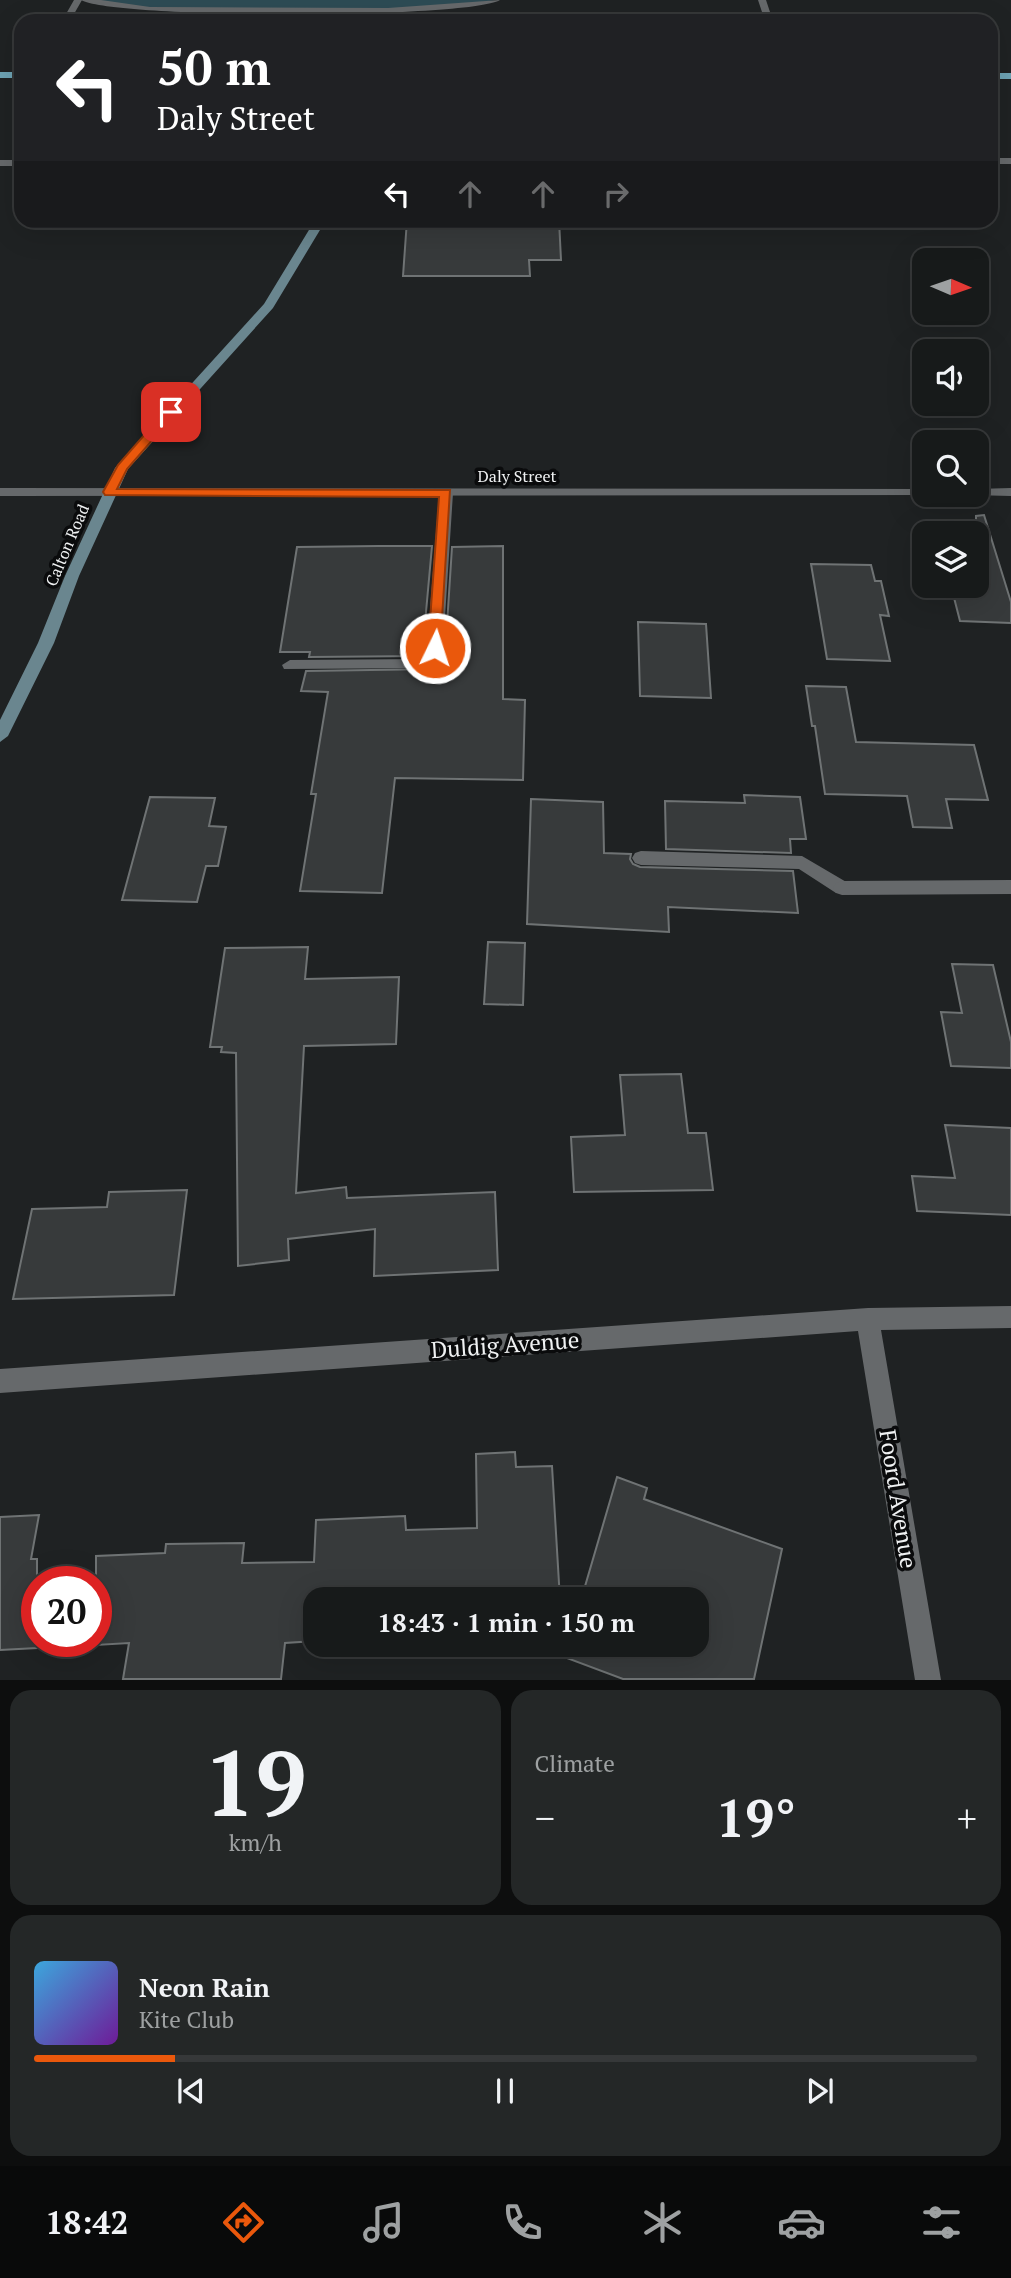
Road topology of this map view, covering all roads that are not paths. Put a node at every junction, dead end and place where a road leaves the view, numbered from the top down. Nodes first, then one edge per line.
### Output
1 (85, 0) edge
2 (496, 0) edge
3 (469, 6) junction
4 (470, 14) edge
5 (316, 228) edge
6 (0, 492) edge
7 (109, 492) junction
8 (989, 492) edge
9 (1011, 492) edge
10 (446, 493) junction
11 (912, 493) edge
12 (290, 665) dead end
13 (0, 736) edge
14 (641, 858) dead end
15 (1011, 887) edge
16 (1011, 1317) edge
17 (868, 1319) junction
18 (0, 1381) edge
19 (928, 1679) edge

1 - 3 street
2 - 3 street
3 - 4 street
5 - 7 main road, Calton Road
6 - 7 street, Daly Street
7 - 10 street, Daly Street
7 - 13 main road, Calton Road
8 - 9 street
10 - 11 street, Daly Street
10 - 12 street
14 - 15 street
16 - 17 street, Duldig Avenue
17 - 18 street, Duldig Avenue
17 - 19 street, Foord Avenue

